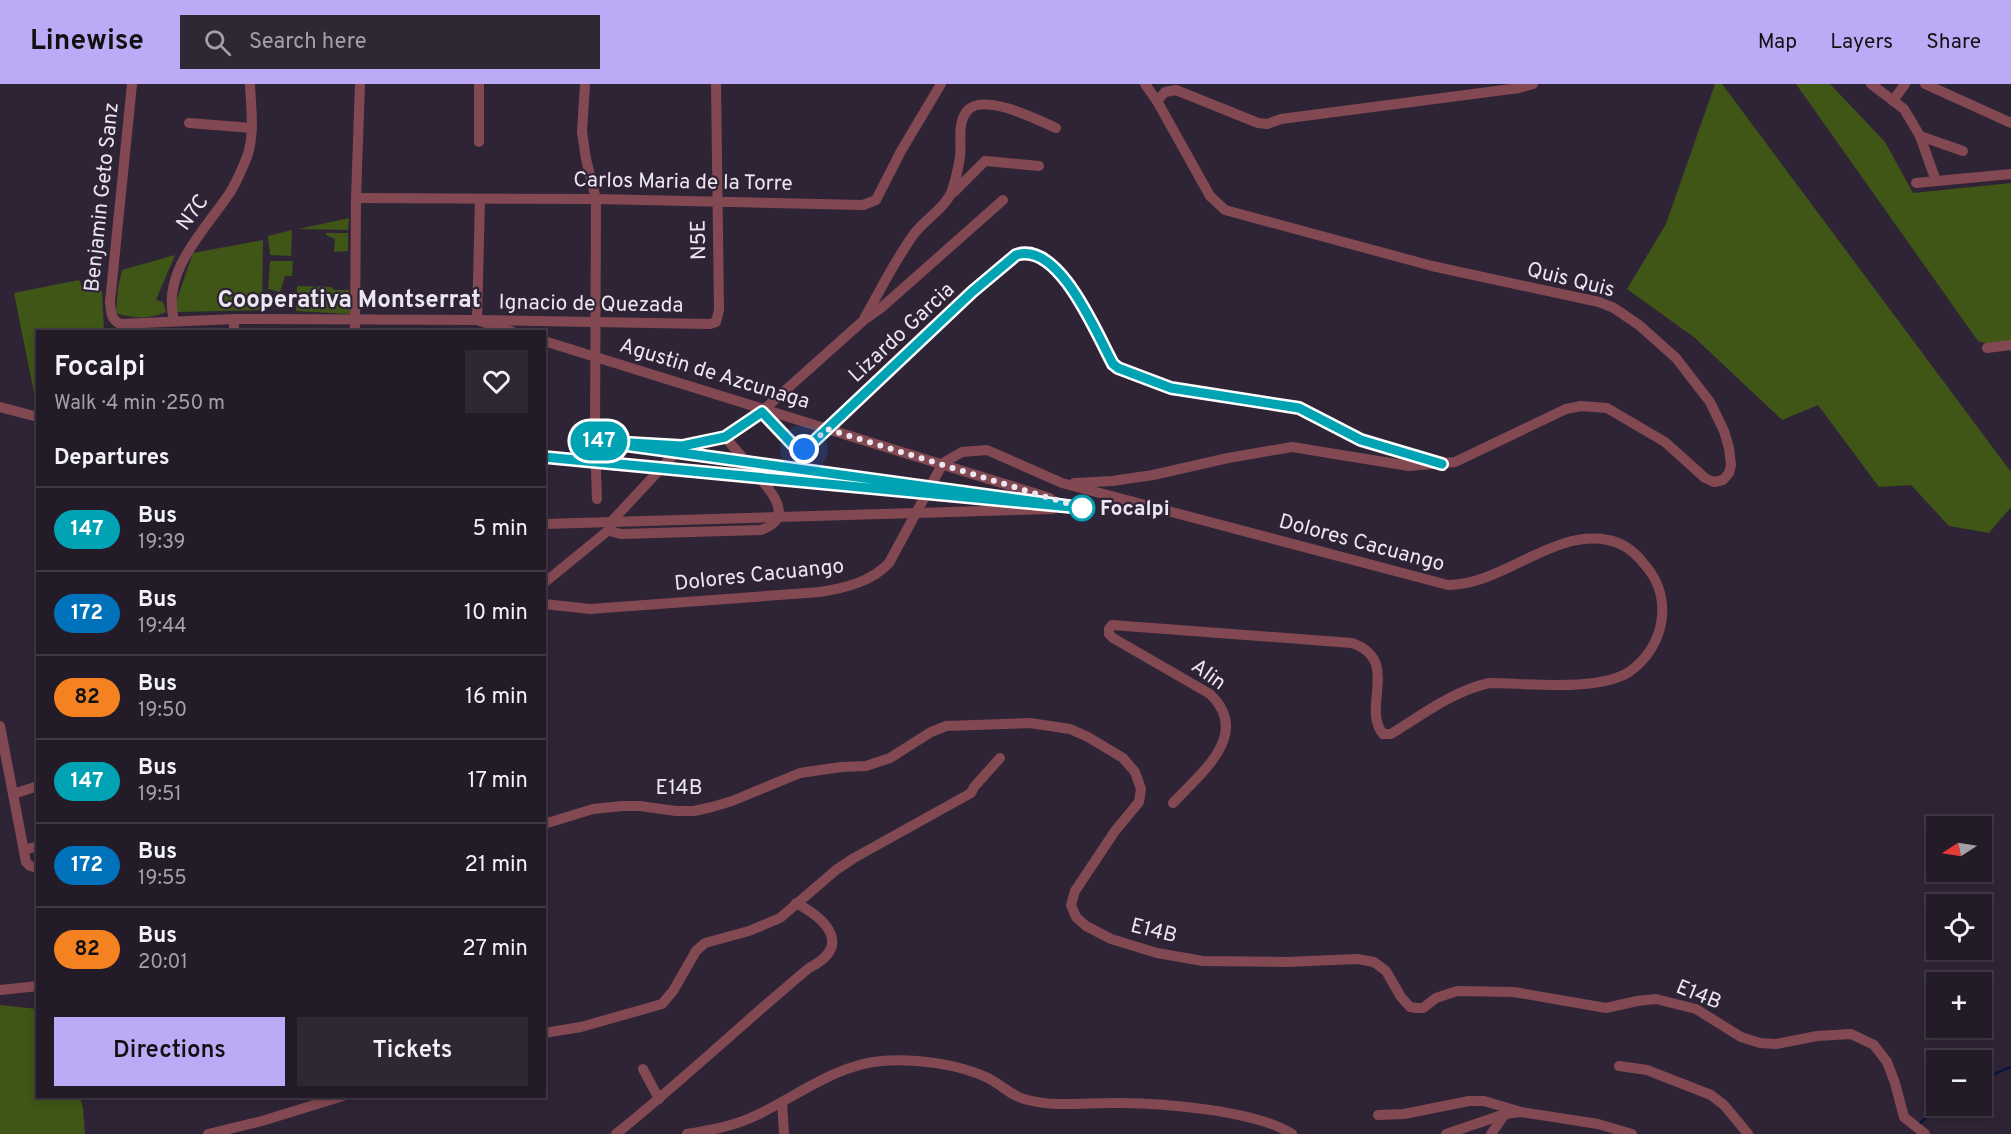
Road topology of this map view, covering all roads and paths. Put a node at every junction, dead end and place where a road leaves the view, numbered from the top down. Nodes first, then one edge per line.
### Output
1 (132, 84) edge
2 (250, 84) edge
3 (360, 84) edge
4 (479, 84) edge
5 (585, 84) edge
6 (716, 84) edge
7 (941, 84) edge
8 (1145, 84) edge
9 (1533, 84) edge
10 (1871, 84) edge
11 (1905, 84) edge
12 (1925, 84) edge
13 (1157, 101) junction
14 (1893, 101) junction
15 (189, 123) dead end
16 (2011, 123) edge
17 (252, 128) junction
18 (1056, 128) dead end
19 (1920, 136) junction
20 (479, 142) dead end
21 (1963, 151) dead end
22 (1039, 166) dead end
23 (2011, 174) edge
24 (1936, 181) junction
25 (1916, 183) dead end
26 (950, 196) junction
27 (356, 198) junction
28 (480, 199) junction
29 (596, 199) junction
30 (1003, 200) dead end
31 (717, 201) junction
32 (111, 314) joint
33 (234, 319) junction
34 (174, 320) junction
35 (477, 320) junction
36 (864, 320) junction
37 (596, 321) junction
38 (716, 322) joint
39 (355, 326) edge
40 (234, 330) edge
41 (507, 330) edge
42 (546, 342) edge
43 (2011, 345) edge
44 (1987, 348) dead end
45 (596, 357) junction
46 (0, 407) edge
47 (763, 411) junction
48 (36, 416) edge
49 (827, 429) junction
50 (725, 437) junction
51 (595, 441) junction
52 (679, 449) junction
53 (546, 457) edge
54 (746, 461) junction
55 (596, 462) junction
56 (942, 464) junction
57 (1442, 464) junction
58 (662, 468) junction
59 (759, 477) junction
60 (1062, 483) junction
61 (928, 490) junction
62 (597, 499) dead end
63 (1082, 508) junction
64 (916, 513) junction
65 (777, 517) junction
66 (546, 524) edge
67 (610, 526) junction
68 (546, 580) edge
69 (546, 604) edge
70 (1109, 629) joint
71 (0, 726) edge
72 (1000, 758) dead end
73 (36, 787) edge
74 (12, 794) junction
75 (1173, 803) dead end
76 (546, 823) edge
77 (36, 847) edge
78 (24, 850) junction
79 (36, 867) edge
80 (796, 903) junction
81 (36, 986) edge
82 (0, 990) edge
83 (546, 1033) edge
84 (1619, 1066) dead end
85 (643, 1069) dead end
86 (337, 1098) edge
87 (658, 1099) junction
88 (782, 1102) junction
89 (1521, 1112) junction
90 (1505, 1114) junction
91 (1378, 1115) dead end
92 (1918, 1129) edge
93 (208, 1134) edge
94 (616, 1134) edge
95 (687, 1134) edge
96 (784, 1134) edge
97 (1292, 1134) edge
98 (1446, 1134) edge
99 (1491, 1134) edge
100 (1632, 1134) edge
101 (1748, 1134) edge

1 - 32 street, Benjamin Geto Sanz
2 - 17 street, N7C
3 - 27 street
4 - 20 street
5 - 29 street
6 - 31 street, N5E
7 - 31 street, Carlos Maria de la Torre
8 - 13 street, Quis Quis
9 - 13 street
10 - 14 street
11 - 14 street
12 - 16 street
13 - 57 street, Quis Quis
14 - 19 street
15 - 17 street
17 - 34 street, N7C
18 - 26 street
19 - 21 street
19 - 24 street
22 - 26 street
23 - 24 street
24 - 25 street
26 - 36 street
27 - 28 street, Carlos Maria de la Torre
27 - 39 street
28 - 29 street, Carlos Maria de la Torre
28 - 35 street
29 - 31 street, Carlos Maria de la Torre
29 - 37 street
30 - 36 street, Lizardo Garcia
31 - 38 street, N5E
32 - 34 street, Ignacio de Quezada
33 - 34 street, Ignacio de Quezada
33 - 39 street, Ignacio de Quezada
33 - 40 street
35 - 37 street, Ignacio de Quezada
35 - 39 street, Ignacio de Quezada
35 - 41 street
36 - 47 street, Lizardo Garcia
37 - 38 street, Ignacio de Quezada
37 - 45 street
42 - 45 street, Agustin de Azcunaga
43 - 44 street
45 - 47 street, Agustin de Azcunaga
45 - 51 street
46 - 48 street
47 - 49 street, Agustin de Azcunaga
47 - 49 street, Lizardo Garcia
47 - 50 street, Lizardo Garcia
49 - 56 street, Agustin de Azcunaga
49 - 57 street, Lizardo Garcia
50 - 52 street, Lizardo Garcia
50 - 54 street
51 - 52 street, Lizardo Garcia
51 - 55 street
52 - 54 street, Lizardo Garcia
52 - 58 street
53 - 55 street, Lizardo Garcia
54 - 59 street
54 - 61 street, Lizardo Garcia
55 - 58 street, Lizardo Garcia
55 - 62 street
56 - 60 street, Dolores Cacuango
56 - 61 street, Dolores Cacuango
56 - 63 street, Agustin de Azcunaga
57 - 60 street, Quis Quis
58 - 59 street, Lizardo Garcia
58 - 67 street
59 - 61 street, Lizardo Garcia
59 - 65 street
60 - 70 street, Dolores Cacuango
61 - 63 street, Lizardo Garcia
61 - 64 street, Dolores Cacuango
63 - 64 street
64 - 65 street
64 - 69 street, Dolores Cacuango
65 - 67 street
66 - 67 street
67 - 68 street
70 - 75 street, Alin
71 - 74 street
72 - 80 street
73 - 74 street
74 - 78 street
76 - 92 street, E14B
77 - 78 street
78 - 79 street
80 - 83 street
80 - 87 street
81 - 82 street
84 - 101 street
85 - 87 street
86 - 93 street
87 - 94 street
88 - 95 street
88 - 96 street
88 - 97 street
89 - 90 street
89 - 91 street
89 - 100 street
90 - 98 street
90 - 99 street

